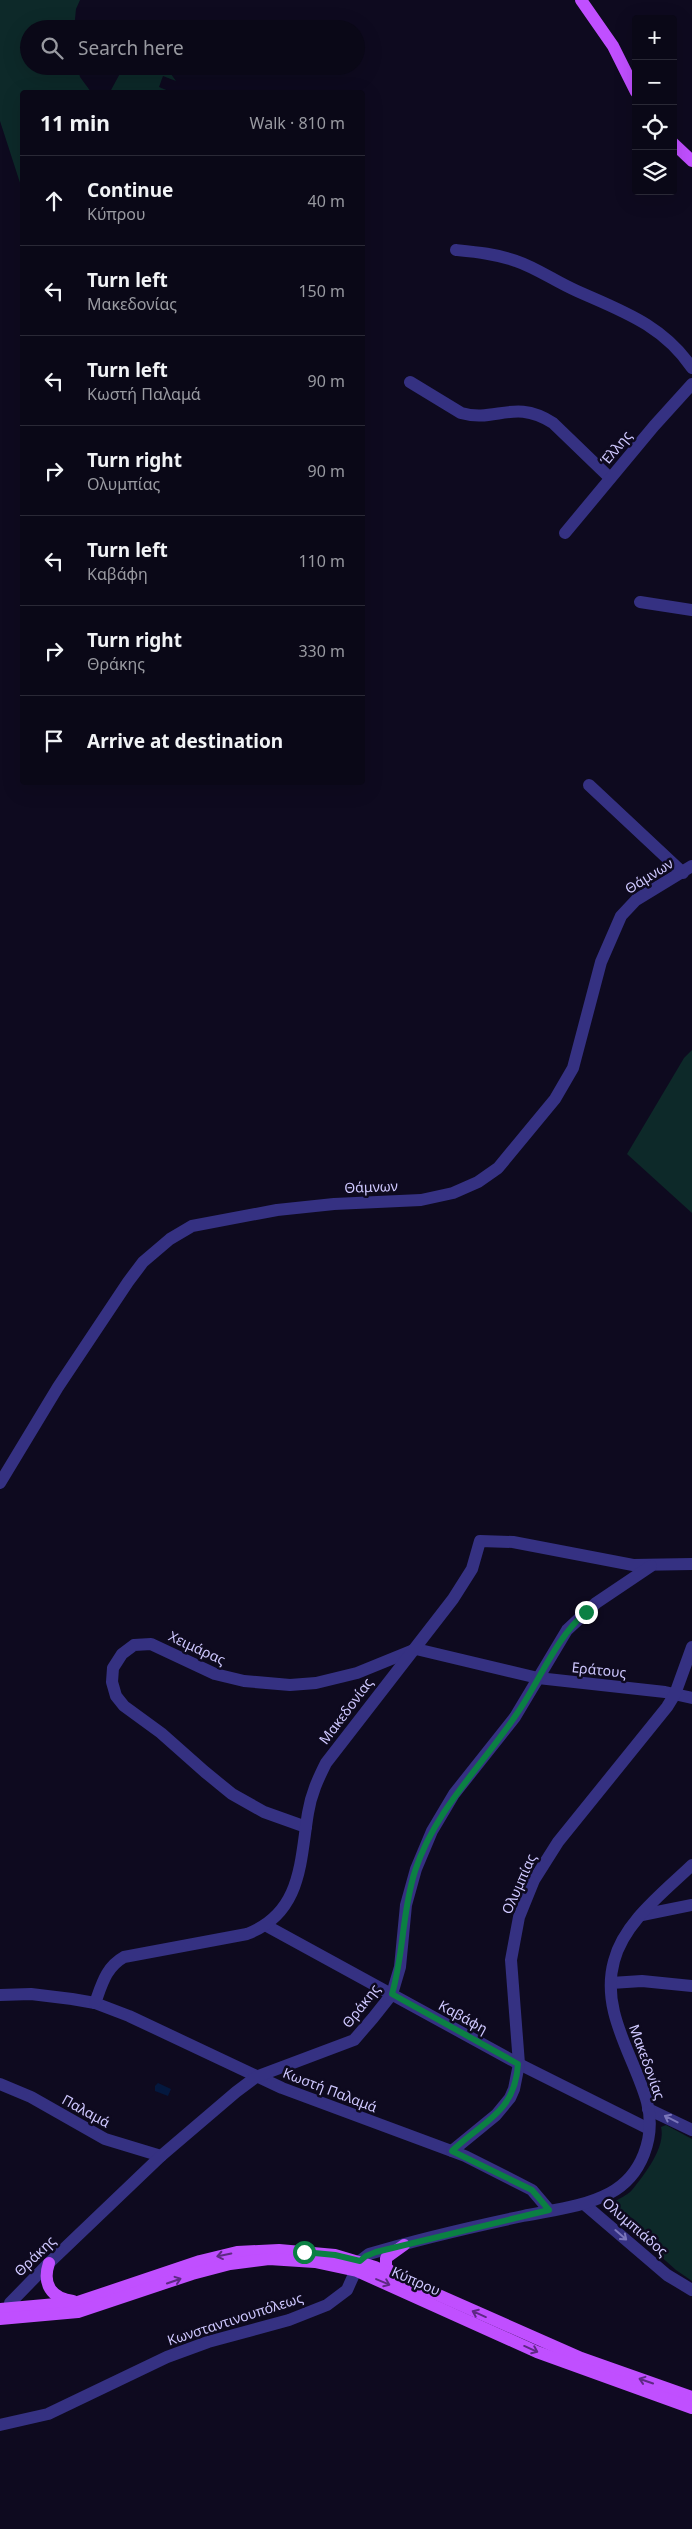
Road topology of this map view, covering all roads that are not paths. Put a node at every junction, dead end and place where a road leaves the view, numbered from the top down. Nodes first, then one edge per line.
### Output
1 (581, 0) edge
2 (632, 84) edge
3 (677, 147) edge
4 (692, 161) edge
5 (456, 250) dead end
6 (692, 368) edge
7 (410, 382) dead end
8 (692, 384) edge
9 (610, 478) junction
10 (565, 533) dead end
11 (640, 602) dead end
12 (692, 610) edge
13 (589, 786) dead end
14 (687, 869) edge
15 (0, 1483) edge
16 (692, 1564) edge
17 (652, 1566) junction
18 (692, 1647) edge
19 (416, 1649) junction
20 (538, 1678) junction
21 (675, 1694) junction
22 (692, 1698) edge
23 (306, 1827) junction
24 (692, 1865) edge
25 (692, 1905) edge
26 (642, 1915) junction
27 (265, 1925) junction
28 (611, 1983) junction
29 (692, 1986) edge
30 (392, 1994) junction
31 (0, 1996) edge
32 (94, 2003) junction
33 (518, 2064) junction
34 (256, 2077) junction
35 (0, 2084) edge
36 (648, 2109) junction
37 (650, 2129) junction
38 (692, 2130) edge
39 (452, 2151) junction
40 (160, 2156) junction
41 (584, 2204) junction
42 (549, 2210) junction
43 (404, 2245) junction
44 (49, 2263) junction
45 (358, 2266) junction
46 (394, 2275) junction
47 (692, 2290) edge
48 (78, 2302) junction
49 (4, 2314) edge
50 (692, 2397) edge
51 (692, 2408) edge
52 (0, 2425) edge

1 - 2 main road
3 - 4 main road
5 - 6 street
7 - 9 street
8 - 9 street, Έλλης
9 - 10 street, Έλλης
11 - 12 street
13 - 14 street
14 - 15 street, Θάμνων
16 - 17 street, Μακεδονίας
17 - 19 street, Μακεδονίας
17 - 20 street, Θράκης
18 - 21 street, Ολυμπίας
19 - 20 street, Εράτους
19 - 23 street, Μακεδονίας
19 - 23 street, Χειμάρας
20 - 21 street, Εράτους
20 - 30 street, Θράκης
21 - 22 street, Εράτους
21 - 33 street, Ολυμπίας
23 - 27 street, Μακεδονίας
24 - 26 street, Μακεδονίας
25 - 26 street
26 - 28 street, Μακεδονίας
27 - 30 street, Καβάφη
27 - 32 street, Μακεδονίας
28 - 29 street
28 - 36 street, Μακεδονίας
30 - 33 street, Καβάφη
30 - 34 street, Θράκης
31 - 32 street
32 - 34 street, Κωστή Παλαμά
33 - 37 street, Καβάφη
33 - 39 street, Ολυμπίας
34 - 39 street, Κωστή Παλαμά
34 - 40 street, Θράκης
35 - 40 street, Παλαμά
36 - 37 street, Μακεδονίας
38 -> 36 street
37 - 41 street, Μακεδονίας
39 - 42 street, Κωστή Παλαμά
40 - 44 street, Θράκης
41 - 42 street, Μακεδονίας
41 -> 47 street, Ολυμπιάδος
42 - 43 street, Μακεδονίας
43 - 45 street, Μακεδονίας
43 - 46 main road
44 - 48 main road
44 - 49 street, Θράκης
45 - 46 main road, Κύπρου
45 -> 48 main road, Κύπρου
49 -> 45 main road, Κύπρου
45 -> 51 main road, Κύπρου
45 - 52 street, Κωνσταντινουπόλεως
50 -> 46 main road, Κύπρου
48 - 49 main road, Κύπρου

